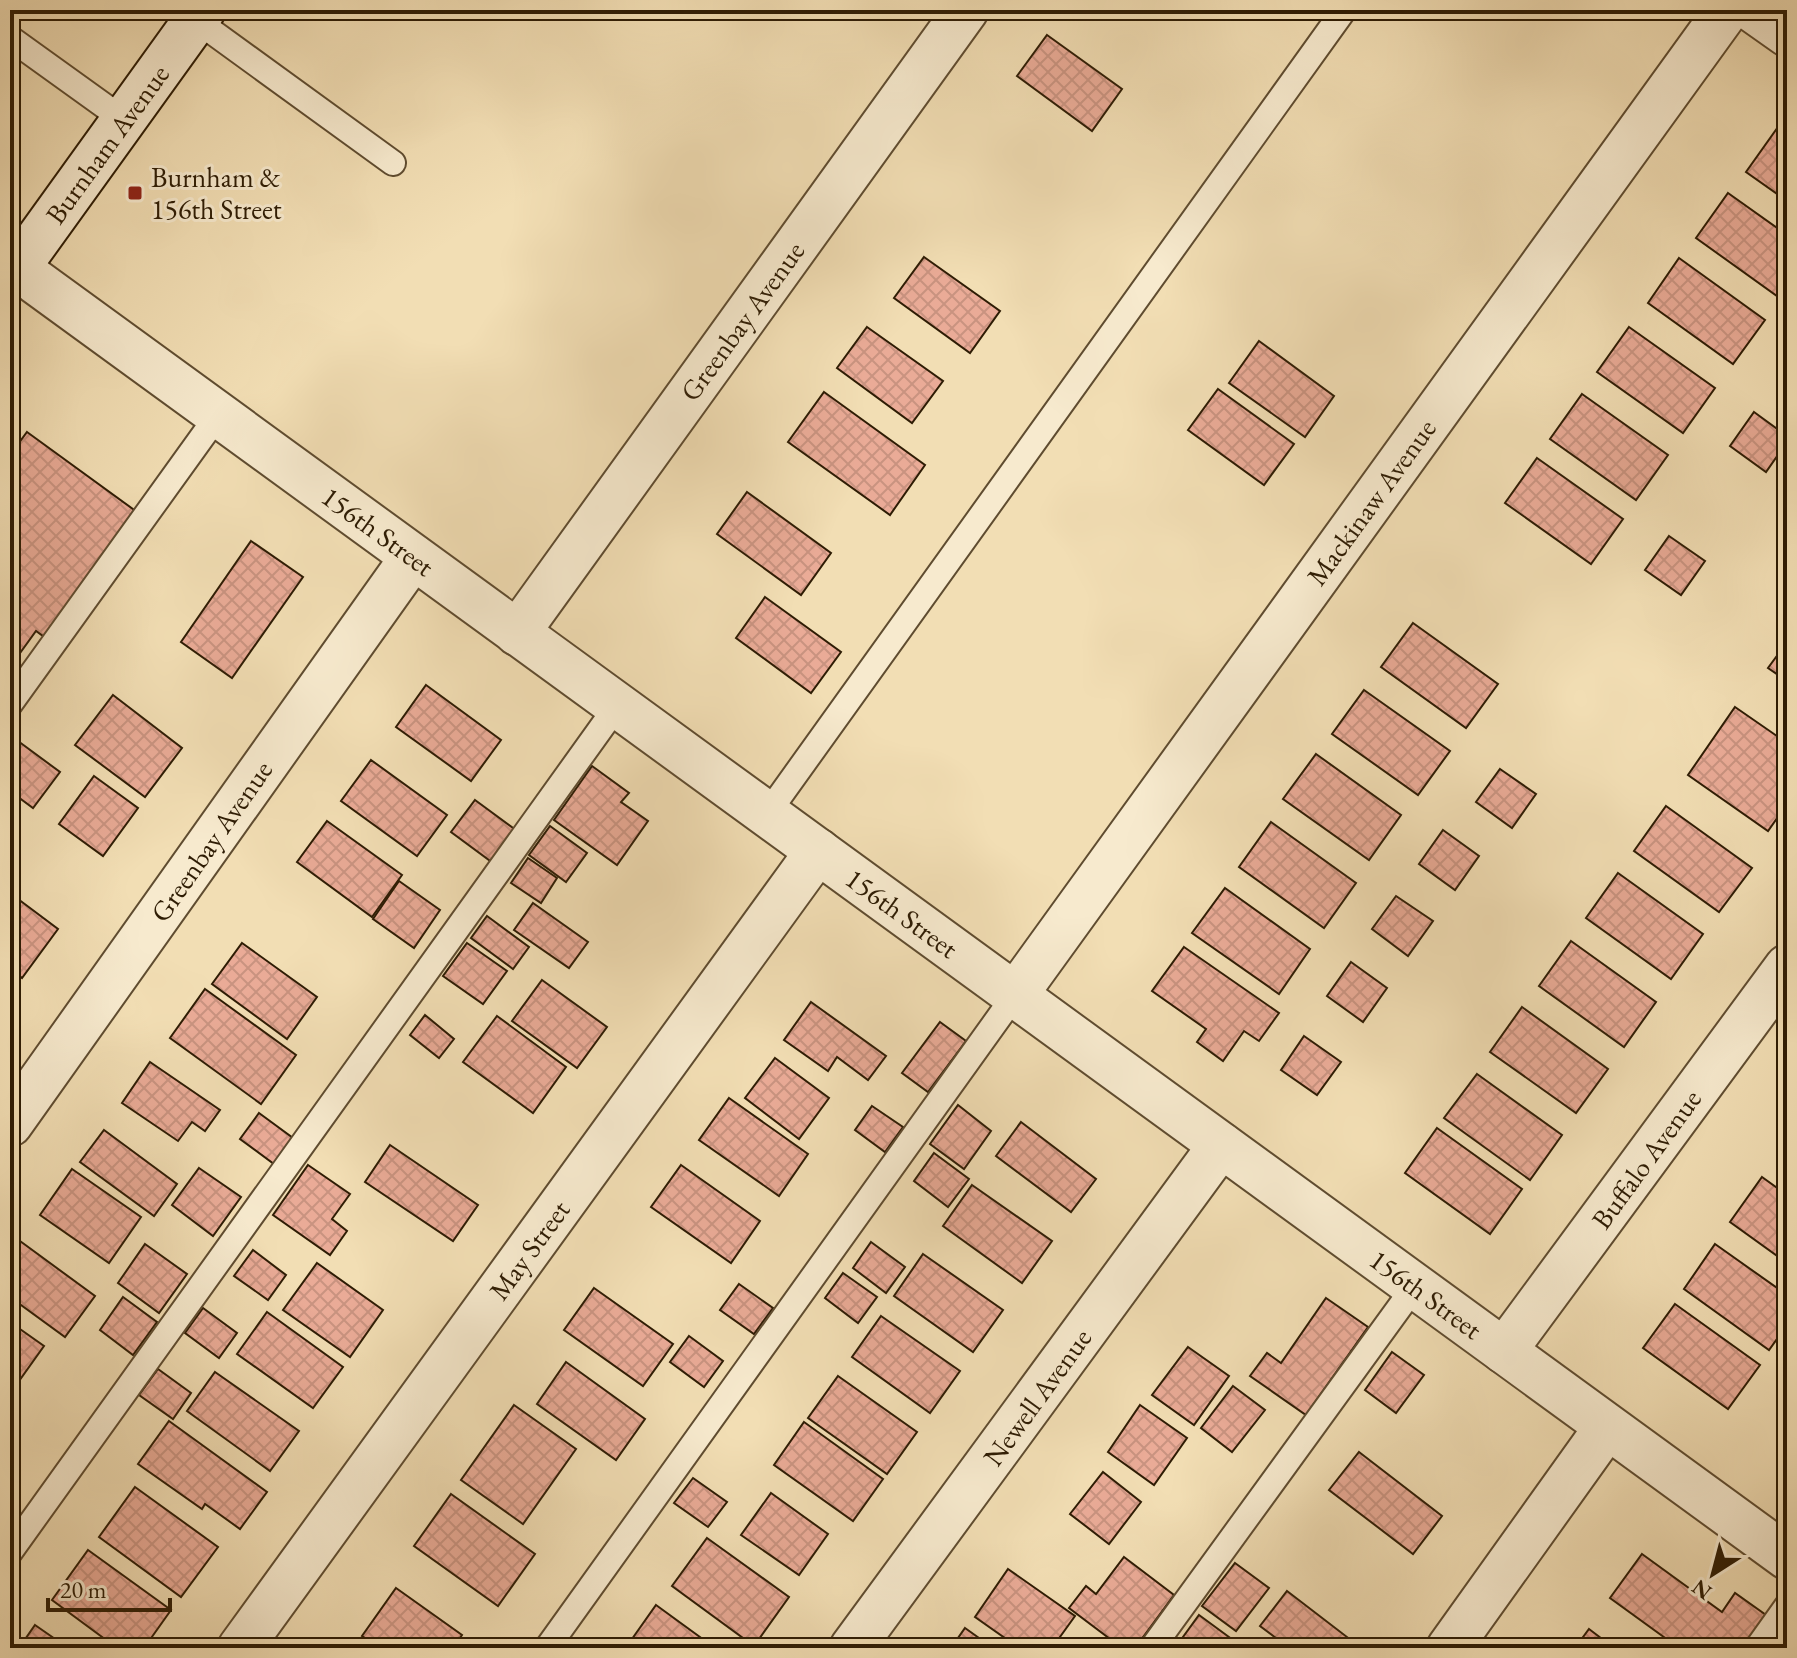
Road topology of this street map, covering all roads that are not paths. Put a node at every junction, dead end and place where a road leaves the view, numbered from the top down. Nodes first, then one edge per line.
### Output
1 (966, 10) edge
2 (1344, 10) edge
3 (1727, 10) edge
4 (1753, 10) edge
5 (199, 15) edge
6 (1787, 34) edge
7 (10, 38) edge
8 (124, 120) junction
9 (393, 163) dead end
10 (13, 273) edge
11 (218, 415) junction
12 (413, 557) junction
13 (517, 633) junction
14 (10, 704) edge
15 (617, 706) junction
16 (767, 814) junction
17 (818, 851) junction
18 (1787, 967) edge
19 (1015, 995) junction
20 (10, 1124) edge
21 (1221, 1145) junction
22 (1415, 1286) junction
23 (1504, 1351) junction
24 (1607, 1427) junction
25 (10, 1552) edge
26 (1787, 1557) edge
27 (1787, 1606) edge
28 (240, 1648) edge
29 (547, 1648) edge
30 (852, 1648) edge
31 (1152, 1648) edge
32 (1449, 1648) edge
33 (1757, 1648) edge

1 - 13 street, Greenbay Avenue
2 - 16 lane
3 - 19 street, Mackinaw Avenue
4 - 6 street
5 - 8 street, Burnham Avenue
5 - 9 lane
7 - 8 lane
8 - 10 street, Burnham Avenue
10 - 11 street, 156th Street
11 - 12 street, 156th Street
11 - 14 lane
12 - 13 street, 156th Street
12 - 20 street, Greenbay Avenue
13 - 15 street, 156th Street
15 - 16 street, 156th Street
15 - 25 lane
16 - 17 street, 156th Street
17 - 19 street, 156th Street
17 - 28 street, May Street
18 - 23 street, Buffalo Avenue
19 - 21 street, 156th Street
19 - 29 lane
21 - 22 street, 156th Street
21 - 30 street, Newell Avenue
22 - 23 street, 156th Street
22 - 31 lane
23 - 24 street, 156th Street
24 - 26 street, 156th Street
24 - 32 street
27 - 33 lane

